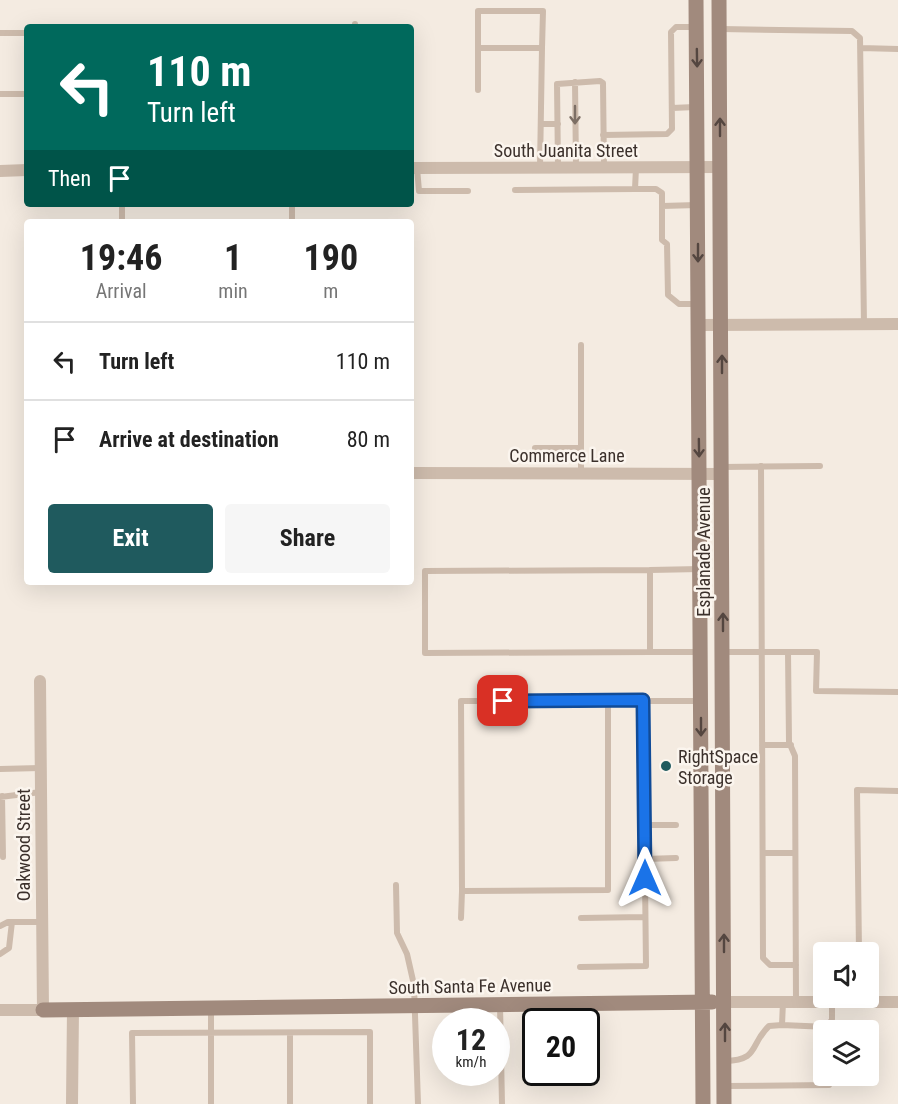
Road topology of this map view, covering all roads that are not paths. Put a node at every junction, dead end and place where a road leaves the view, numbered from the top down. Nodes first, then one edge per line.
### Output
1 (696, 0) edge
2 (719, 0) edge
3 (696, 27) junction
4 (719, 29) junction
5 (0, 33) edge
6 (24, 33) edge
7 (478, 48) junction
8 (542, 48) junction
9 (861, 48) junction
10 (898, 49) edge
11 (575, 82) junction
12 (478, 90) dead end
13 (0, 94) edge
14 (24, 94) edge
15 (697, 107) junction
16 (672, 108) junction
17 (541, 124) junction
18 (558, 124) junction
19 (603, 135) junction
20 (720, 167) junction
21 (414, 168) edge
22 (540, 168) junction
23 (558, 168) junction
24 (576, 168) junction
25 (604, 168) junction
26 (636, 168) junction
27 (698, 168) junction
28 (24, 170) edge
29 (0, 171) edge
30 (635, 189) junction
31 (515, 190) dead end
32 (468, 191) dead end
33 (698, 205) junction
34 (662, 206) junction
35 (698, 304) junction
36 (722, 324) junction
37 (864, 324) junction
38 (898, 324) edge
39 (698, 325) junction
40 (581, 345) dead end
41 (536, 448) dead end
42 (581, 448) junction
43 (761, 466) junction
44 (820, 466) dead end
45 (722, 470) junction
46 (414, 473) edge
47 (581, 473) junction
48 (700, 473) junction
49 (700, 568) junction
50 (650, 570) junction
51 (650, 652) junction
52 (700, 652) junction
53 (723, 652) junction
54 (762, 652) junction
55 (788, 652) junction
56 (40, 681) dead end
57 (898, 692) edge
58 (608, 700) junction
59 (643, 700) junction
60 (701, 701) junction
61 (762, 745) junction
62 (791, 745) junction
63 (40, 768) junction
64 (0, 769) edge
65 (702, 773) junction
66 (724, 774) junction
67 (898, 791) edge
68 (41, 792) junction
69 (1, 796) edge
70 (644, 825) junction
71 (676, 825) dead end
72 (763, 853) junction
73 (795, 853) junction
74 (3, 857) dead end
75 (676, 858) dead end
76 (645, 859) junction
77 (396, 885) dead end
78 (462, 891) junction
79 (645, 917) junction
80 (461, 918) dead end
81 (581, 918) dead end
82 (12, 922) junction
83 (42, 922) junction
84 (0, 926) edge
85 (859, 942) edge
86 (0, 954) edge
87 (796, 966) junction
88 (580, 967) dead end
89 (879, 1001) edge
90 (725, 1002) junction
91 (783, 1002) junction
92 (796, 1002) junction
93 (813, 1002) edge
94 (898, 1002) edge
95 (702, 1003) junction
96 (500, 1005) junction
97 (415, 1006) junction
98 (212, 1008) junction
99 (832, 1008) edge
100 (73, 1009) junction
101 (0, 1010) edge
102 (43, 1010) junction
103 (782, 1026) junction
104 (290, 1033) junction
105 (212, 1034) junction
106 (725, 1061) junction
107 (813, 1085) edge
108 (725, 1086) junction
109 (72, 1104) edge
110 (133, 1104) edge
111 (211, 1104) edge
112 (290, 1104) edge
113 (370, 1104) edge
114 (418, 1104) edge
115 (502, 1104) edge
116 (703, 1104) edge
117 (724, 1104) edge

1 - 3 main road, Esplanade Avenue
2 - 4 main road, Esplanade Avenue
3 -> 15 main road, Esplanade Avenue
3 - 16 lane
4 - 9 lane
20 -> 4 main road, Esplanade Avenue
5 - 6 lane
7 - 8 lane
7 - 8 lane
7 - 12 lane
8 - 17 lane
9 - 10 lane
9 - 37 lane
11 - 18 lane
11 - 19 lane
11 -> 24 lane
13 - 14 lane
15 - 16 lane
15 - 27 main road, Esplanade Avenue
16 - 19 lane
17 - 18 lane
17 - 22 lane
18 - 23 lane
19 - 25 lane
20 - 27 street, South Juanita Street
20 - 36 main road, Esplanade Avenue
21 - 22 street, South Juanita Street
21 - 32 lane
22 - 23 street, South Juanita Street
23 - 24 street, South Juanita Street
24 - 25 street, South Juanita Street
25 - 26 street, South Juanita Street
26 - 27 street, South Juanita Street
26 - 30 lane
27 - 33 main road, Esplanade Avenue
28 - 29 street
30 - 31 lane
30 - 34 lane
33 - 34 lane
33 -> 35 main road, Esplanade Avenue
34 - 35 lane
35 - 39 main road, Esplanade Avenue
36 - 37 street
36 - 39 street
45 -> 36 main road, Esplanade Avenue
37 - 38 street
39 -> 48 main road, Esplanade Avenue
40 - 42 lane
41 - 42 lane
42 - 47 lane
43 - 44 lane
43 - 45 lane
43 - 54 lane
45 - 48 street, Commerce Lane
53 -> 45 main road, Esplanade Avenue
46 - 47 street, Commerce Lane
47 - 48 street, Commerce Lane
48 - 49 main road, Esplanade Avenue
49 - 50 lane
49 - 52 main road, Esplanade Avenue
50 - 51 lane
50 - 51 lane
51 - 52 lane
52 - 53 main road
52 - 60 main road, Esplanade Avenue
53 - 54 lane
53 - 66 main road, Esplanade Avenue
54 - 55 lane
54 - 61 lane
55 - 57 lane
55 - 62 lane
56 - 63 street, Oakwood Street
58 - 59 lane
58 - 78 lane
58 - 78 lane
59 - 60 lane
59 - 70 lane
60 -> 65 main road, Esplanade Avenue
61 - 62 lane
61 - 72 lane
62 - 73 lane
63 - 64 lane
63 - 68 street, Oakwood Street
65 - 66 main road
65 - 95 main road, Esplanade Avenue
90 -> 66 main road, Esplanade Avenue
67 - 85 lane
68 - 69 lane
68 - 83 street, Oakwood Street
69 - 74 lane
70 - 71 lane
70 - 76 lane
72 - 73 lane
72 - 87 lane
73 - 87 lane
75 - 76 lane
76 - 79 lane
77 - 97 lane
78 - 80 lane
79 - 81 lane
79 - 88 lane
82 - 83 lane
82 - 84 lane
82 - 86 lane
83 - 102 street, Oakwood Street
87 - 92 lane
89 - 94 street, South Santa Fe Avenue
90 - 91 street, South Santa Fe Avenue
90 - 95 main road, South Santa Fe Avenue
106 -> 90 main road, Esplanade Avenue
91 - 92 street, South Santa Fe Avenue
91 - 103 lane
92 - 93 street, South Santa Fe Avenue
95 - 96 main road, South Santa Fe Avenue
95 - 116 main road, Esplanade Avenue
96 - 97 main road, South Santa Fe Avenue
96 - 115 lane
97 - 98 main road, South Santa Fe Avenue
97 - 114 lane
98 - 100 main road, South Santa Fe Avenue
98 - 105 lane
99 - 103 lane
100 - 102 main road, South Santa Fe Avenue
100 - 109 street
101 - 102 street
103 - 106 lane
104 - 105 lane
104 - 112 lane
104 - 113 lane
105 - 110 lane
105 - 111 lane
106 - 108 main road, Esplanade Avenue
107 - 108 lane
108 - 117 main road, Esplanade Avenue

